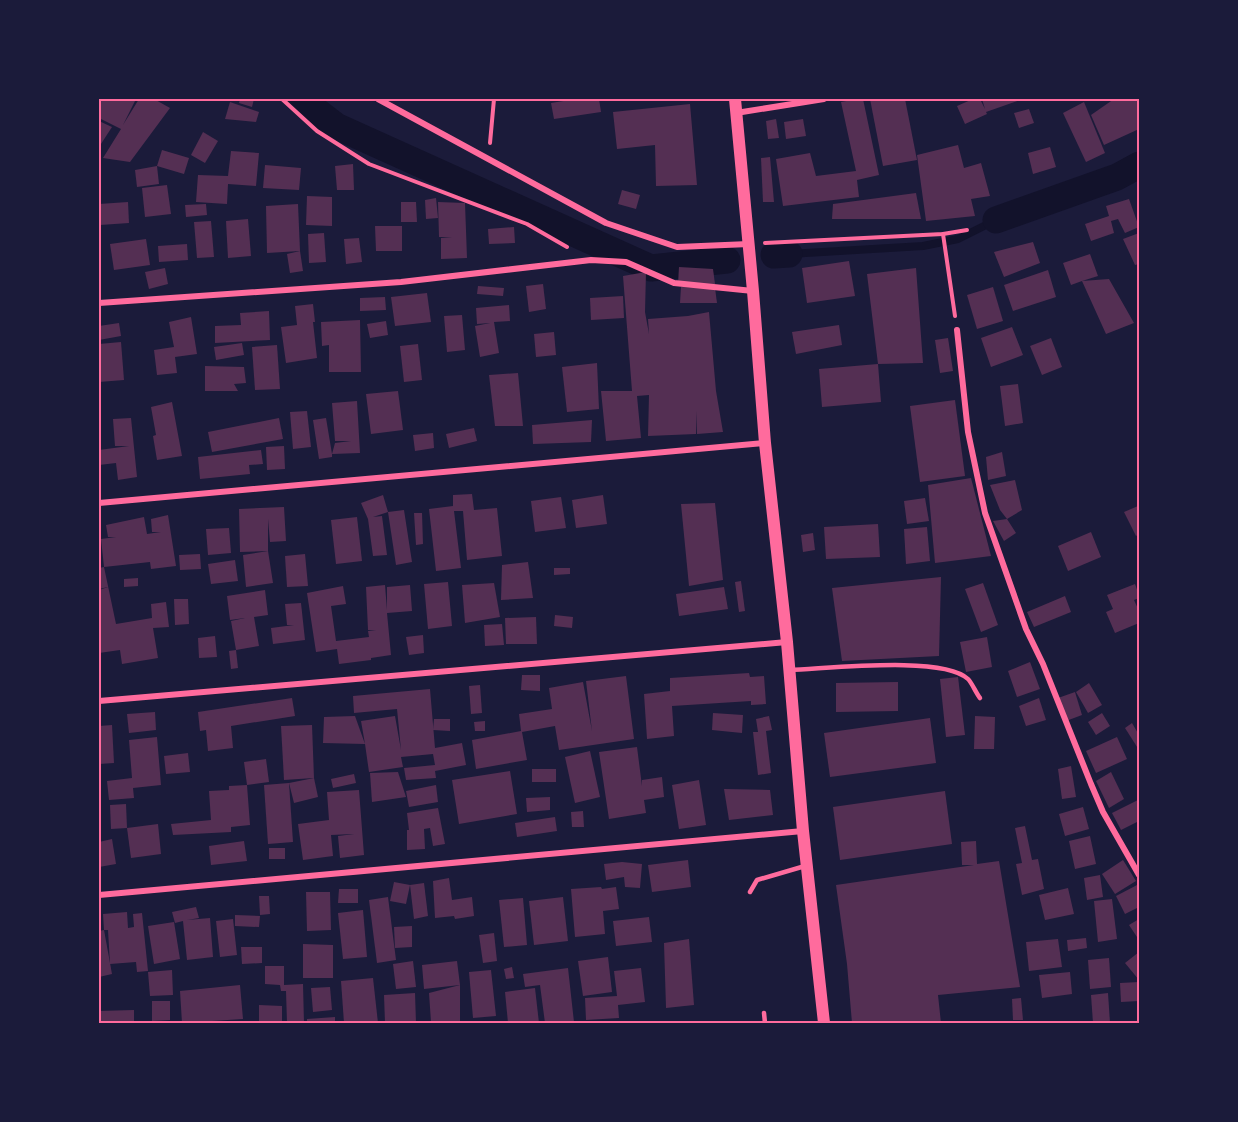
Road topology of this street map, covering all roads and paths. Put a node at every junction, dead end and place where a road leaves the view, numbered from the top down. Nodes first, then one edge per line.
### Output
1 (282, 99) edge
2 (378, 99) edge
3 (494, 99) edge
4 (735, 99) edge
5 (824, 99) edge
6 (736, 113) junction
7 (487, 159) junction
8 (967, 230) dead end
9 (943, 236) junction
10 (749, 244) junction
11 (591, 260) junction
12 (753, 291) junction
13 (99, 303) edge
14 (957, 330) joint
15 (765, 443) junction
16 (99, 503) edge
17 (787, 642) junction
18 (790, 670) junction
19 (980, 698) dead end
20 (99, 701) edge
21 (803, 831) junction
22 (807, 865) junction
23 (1139, 875) edge
24 (750, 892) dead end
25 (99, 895) edge
26 (764, 1013) dead end
27 (765, 1023) edge
28 (824, 1023) edge

1 - 11 path
2 - 7 street
3 - 7 path
4 - 6 main road
5 - 6 street
6 - 10 main road
7 - 10 street
8 - 9 path
9 - 10 path
9 - 14 path
10 - 12 main road
11 - 12 street
11 - 13 street
12 - 15 main road
14 - 23 street
15 - 16 street
15 - 17 main road
17 - 18 main road
17 - 20 street
18 - 19 lane
18 - 21 main road
21 - 22 main road
21 - 25 street
22 - 24 lane
22 - 28 main road
26 - 27 lane

